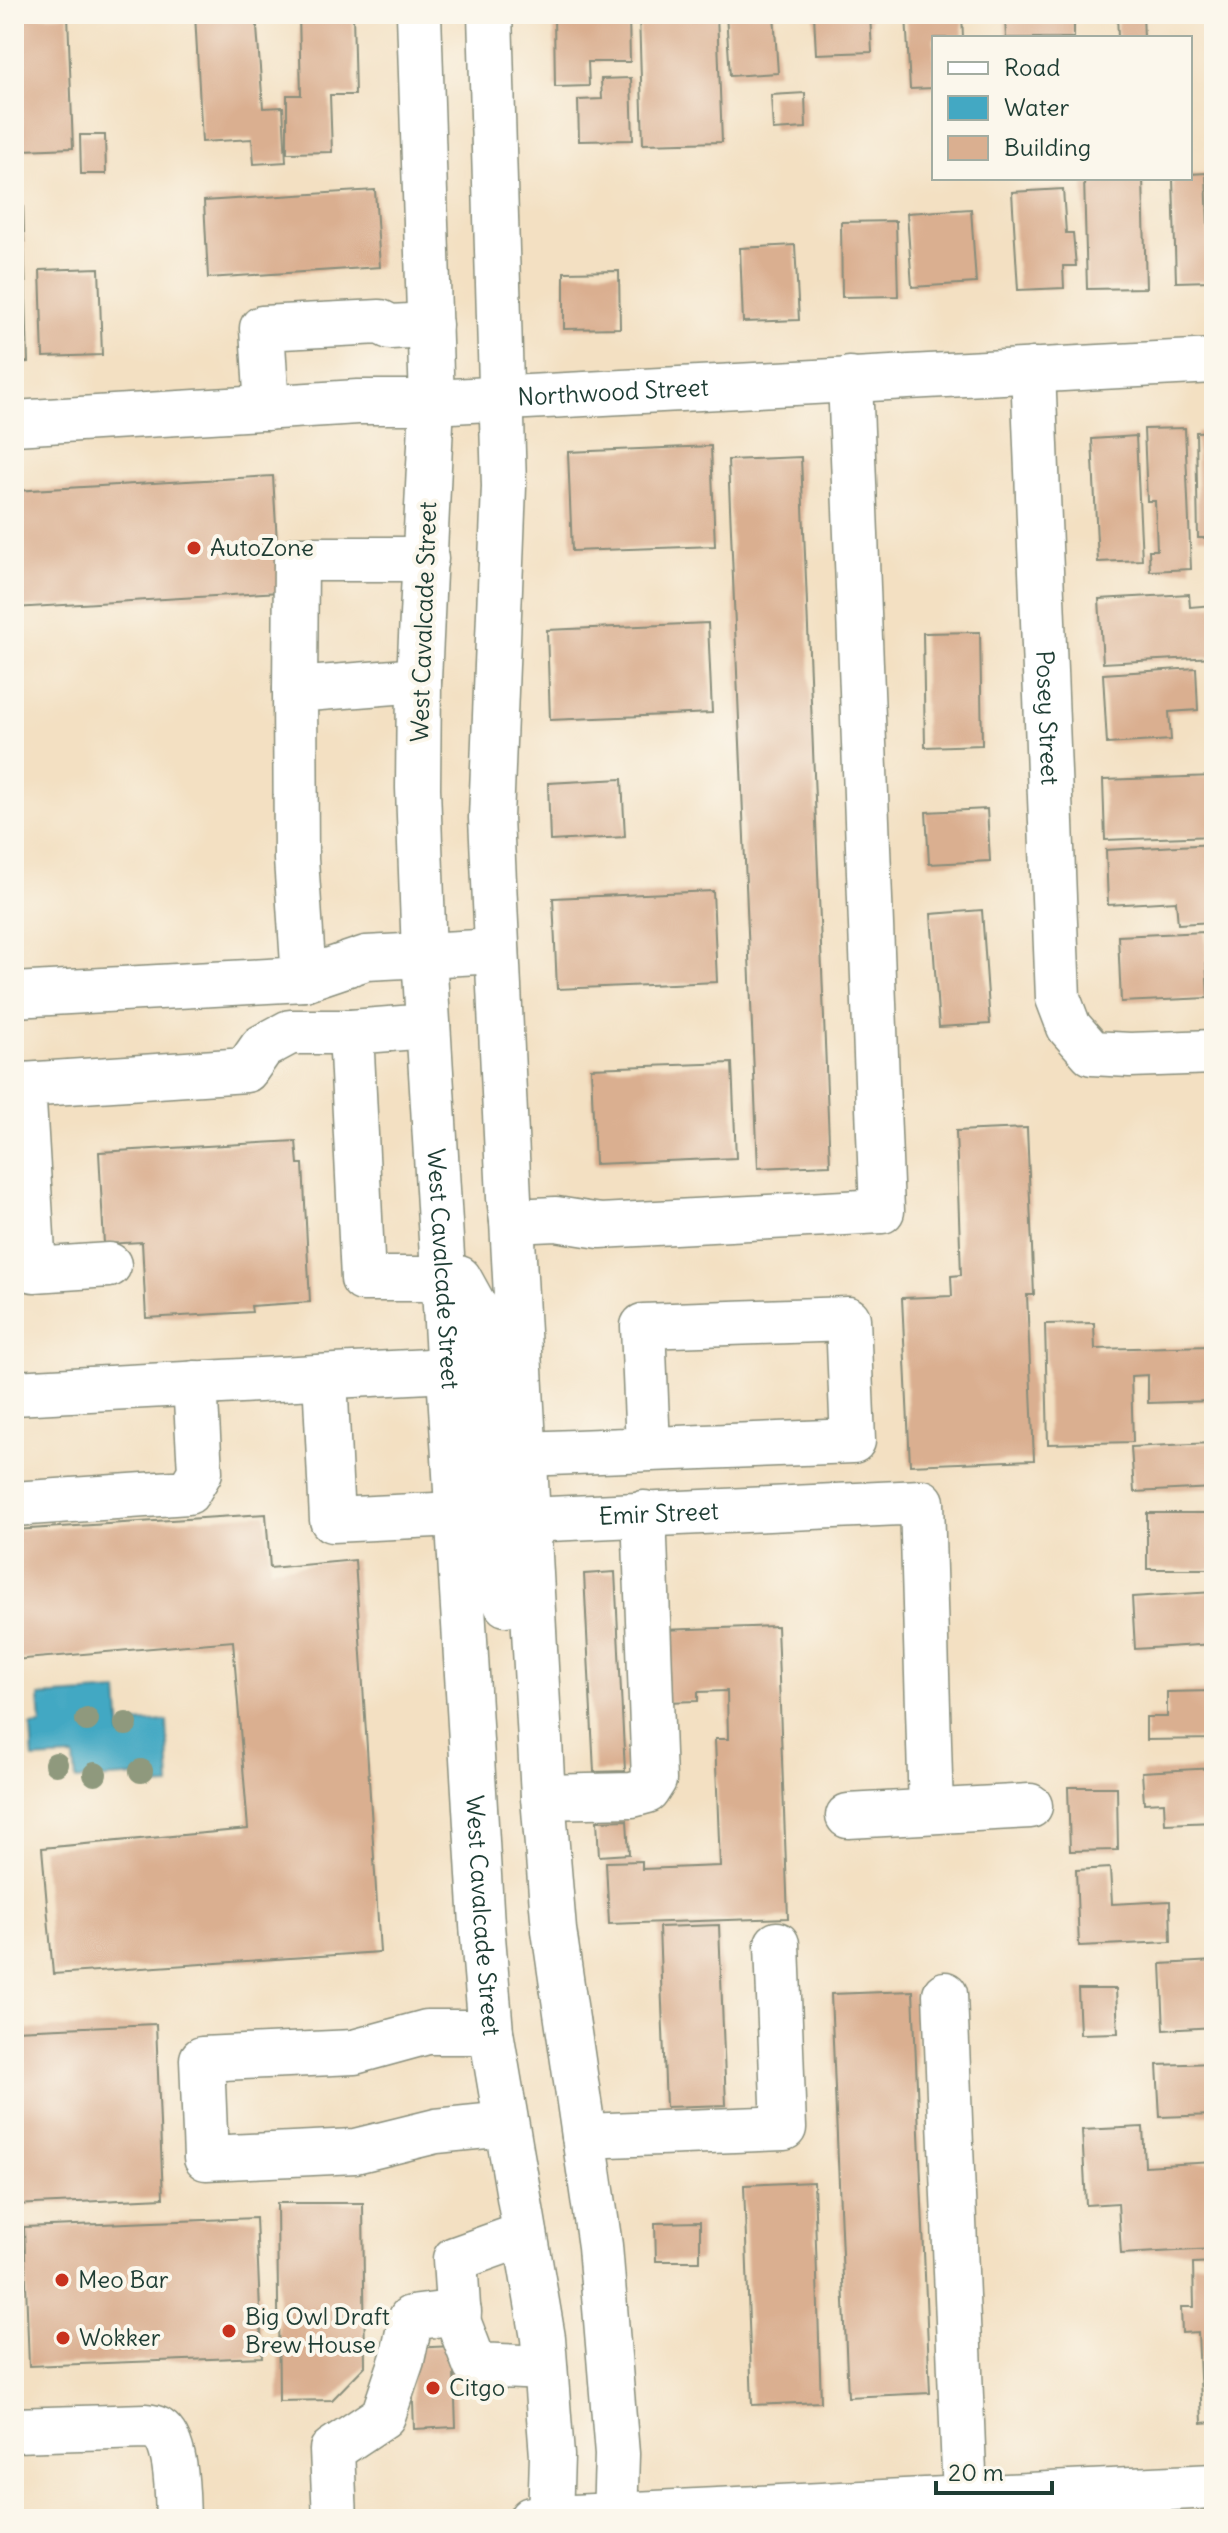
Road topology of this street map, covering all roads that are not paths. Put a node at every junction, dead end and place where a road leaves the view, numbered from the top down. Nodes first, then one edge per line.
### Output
1 (419, 14) edge
2 (490, 14) edge
3 (430, 325) junction
4 (1214, 361) edge
5 (1033, 370) junction
6 (850, 379) junction
7 (503, 398) junction
8 (432, 402) junction
9 (267, 408) junction
10 (14, 423) edge
11 (426, 559) junction
12 (419, 680) junction
13 (295, 690) junction
14 (497, 951) junction
15 (424, 955) junction
16 (304, 979) junction
17 (14, 995) edge
18 (428, 1026) junction
19 (351, 1032) junction
20 (1214, 1052) edge
21 (512, 1221) junction
22 (109, 1265) dead end
23 (443, 1279) junction
24 (448, 1370) junction
25 (325, 1377) junction
26 (195, 1383) junction
27 (14, 1393) edge
28 (789, 1443) junction
29 (648, 1448) junction
30 (524, 1454) junction
31 (14, 1504) edge
32 (792, 1506) junction
33 (644, 1513) junction
34 (456, 1514) junction
35 (527, 1520) junction
36 (543, 1797) junction
37 (1030, 1806) dead end
38 (931, 1811) junction
39 (848, 1816) dead end
40 (777, 1944) dead end
41 (945, 1994) dead end
42 (491, 2032) junction
43 (506, 2124) junction
44 (584, 2136) junction
45 (525, 2234) junction
46 (459, 2312) junction
47 (545, 2368) junction
48 (14, 2430) edge
49 (1214, 2486) edge
50 (965, 2498) junction
51 (1059, 2506) edge
52 (615, 2517) edge
53 (178, 2519) edge
54 (335, 2519) edge
55 (544, 2519) edge

1 - 3 main road, West Cavalcade Street
2 - 7 main road
3 - 8 main road, West Cavalcade Street
3 - 9 main road
4 - 5 main road, Northwood Street
5 - 6 main road, Northwood Street
5 - 20 main road, Posey Street
6 - 7 main road, Northwood Street
6 - 21 main road
7 - 8 main road, Northwood Street
7 - 14 main road
8 - 9 main road, Northwood Street
8 - 11 main road, West Cavalcade Street
9 - 10 main road, Northwood Street
11 - 12 main road, West Cavalcade Street
11 - 13 main road
12 - 13 main road
12 - 15 main road, West Cavalcade Street
13 - 16 main road
14 - 15 main road
14 - 21 main road
15 - 16 main road
15 - 18 main road, West Cavalcade Street
16 - 17 main road
18 - 19 main road
18 - 23 main road, West Cavalcade Street
19 - 22 main road
19 - 23 main road
21 - 30 main road
23 - 24 main road, West Cavalcade Street
23 - 35 main road
24 - 25 main road
24 - 34 main road, West Cavalcade Street
25 - 26 main road
25 - 34 main road
26 - 27 main road
26 - 31 main road
28 - 29 main road
28 - 29 main road
28 - 32 main road
29 - 30 main road
30 - 35 main road
32 - 33 main road, Emir Street
32 - 38 main road, Emir Street
33 - 35 main road, Emir Street
33 - 36 main road
34 - 36 main road
34 - 42 main road, West Cavalcade Street
35 - 36 main road
36 - 44 main road
37 - 38 main road
38 - 39 main road
40 - 44 main road
41 - 50 main road
42 - 43 main road, West Cavalcade Street
42 - 43 main road
43 - 45 main road, West Cavalcade Street
44 - 52 main road
45 - 46 main road
45 - 47 main road, West Cavalcade Street
46 - 47 main road
46 - 54 main road
47 - 55 main road, West Cavalcade Street
48 - 53 main road
49 - 51 main road
50 - 51 main road
50 - 52 main road
52 - 55 main road

